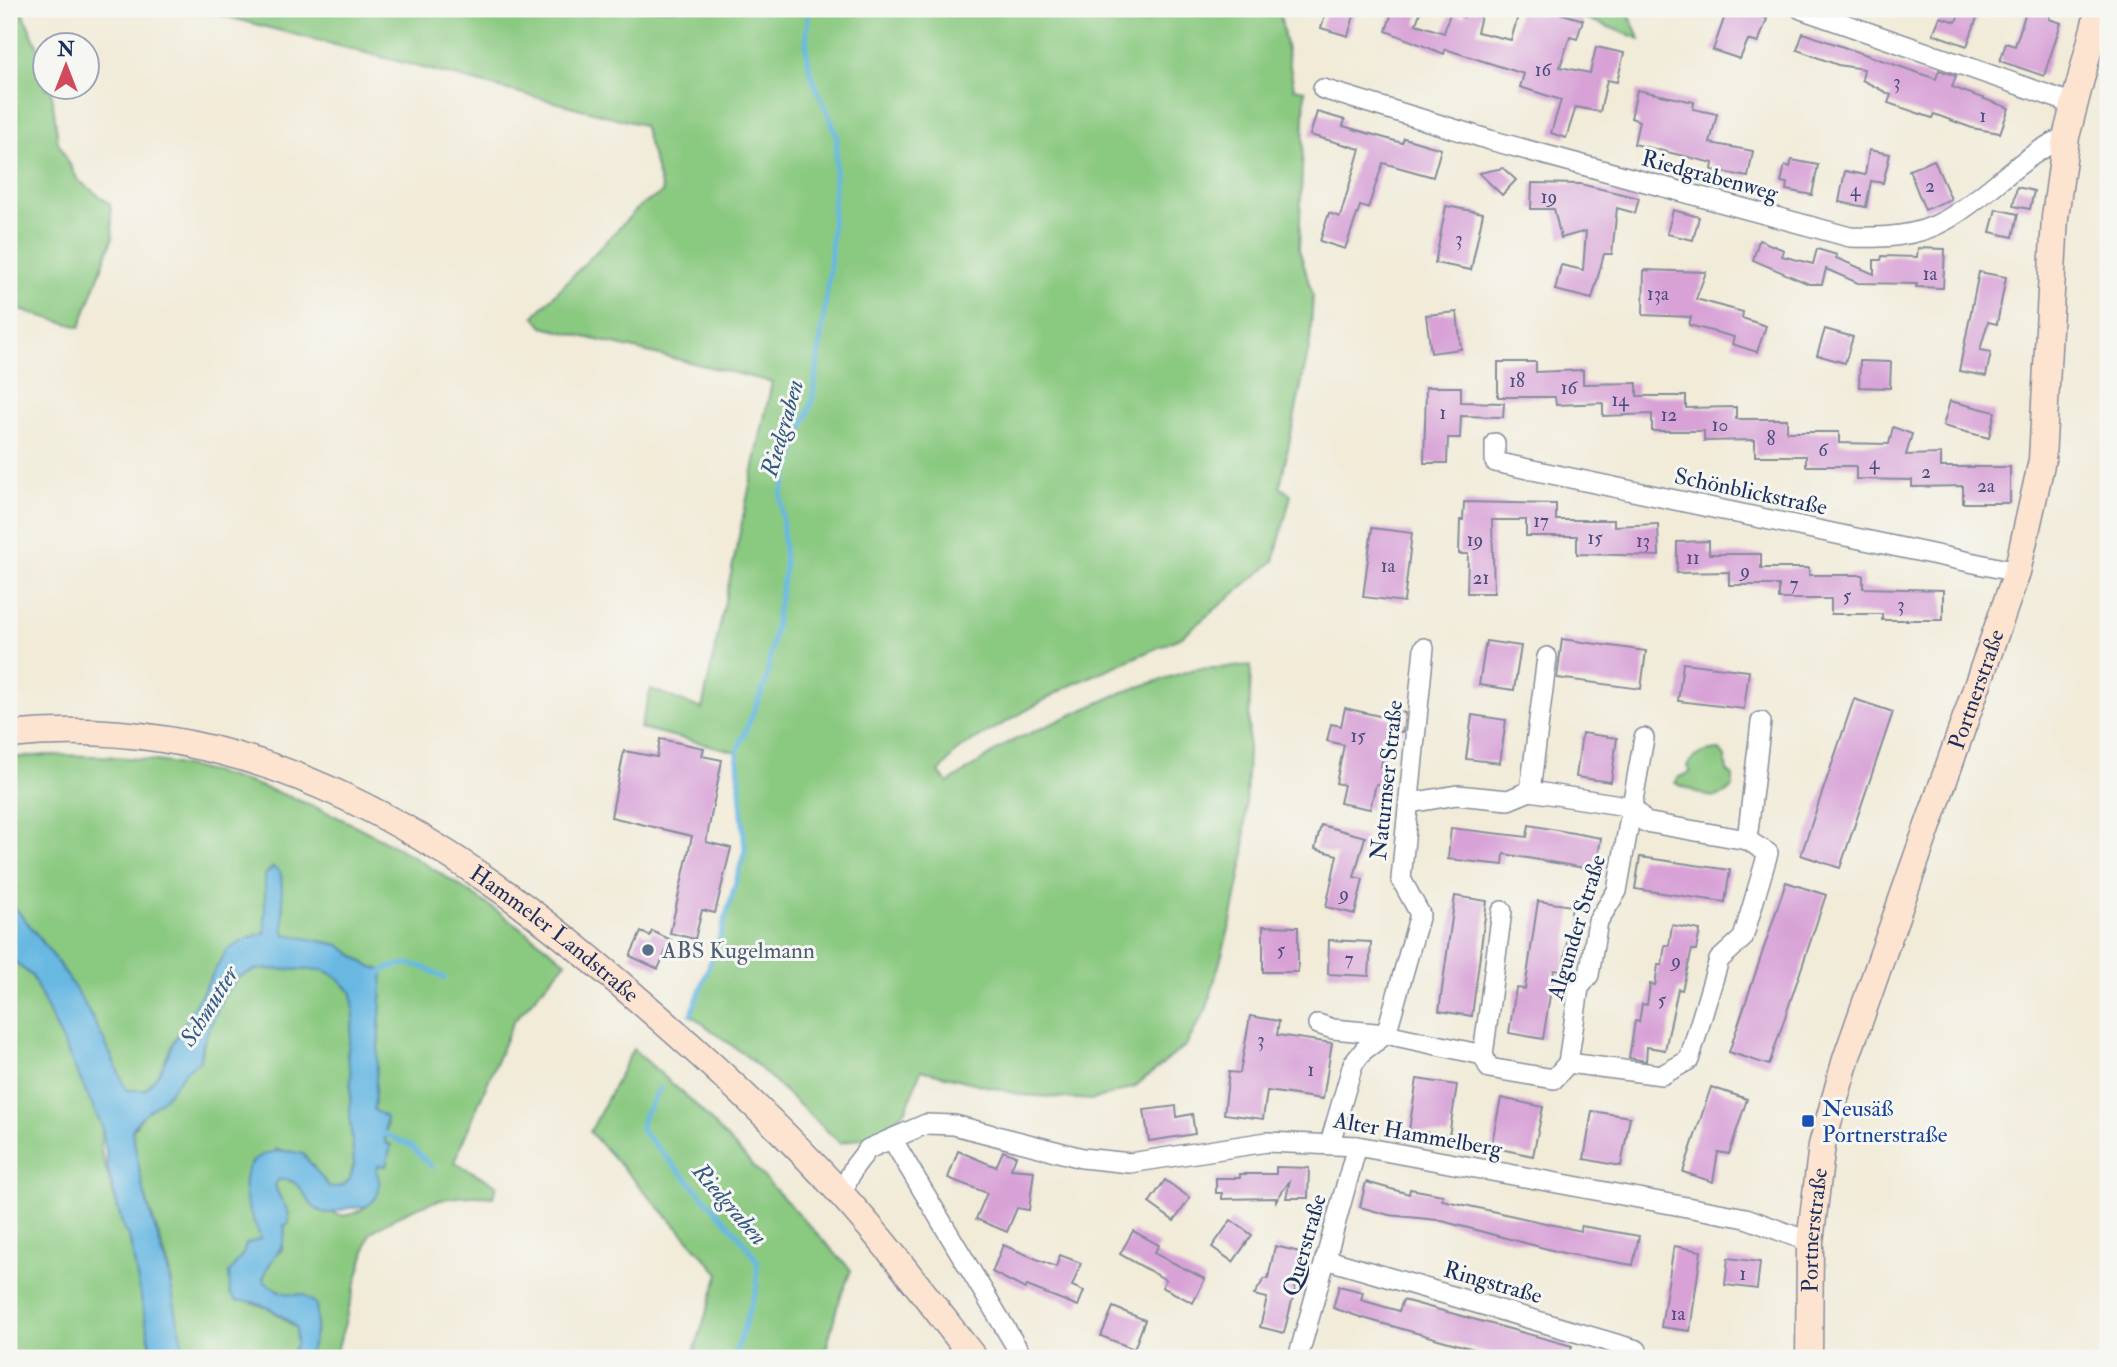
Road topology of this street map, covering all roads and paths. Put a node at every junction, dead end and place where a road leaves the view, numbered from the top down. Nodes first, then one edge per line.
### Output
1 (1801, 9) edge
2 (2099, 9) edge
3 (1323, 89) dead end
4 (2074, 104) junction
5 (2066, 137) junction
6 (1496, 443) dead end
7 (2017, 572) junction
8 (1424, 648) dead end
9 (1547, 657) dead end
10 (1761, 722) dead end
11 (9, 735) edge
12 (1644, 738) dead end
13 (1530, 791) junction
14 (1410, 803) junction
15 (1633, 807) junction
16 (1747, 840) junction
17 (1502, 911) dead end
18 (1318, 1024) dead end
19 (1386, 1034) junction
20 (1483, 1055) junction
21 (1568, 1063) junction
22 (892, 1139) junction
23 (1330, 1143) junction
24 (1357, 1146) junction
25 (841, 1195) junction
26 (1810, 1242) junction
27 (1325, 1259) junction
28 (974, 1358) edge
29 (1023, 1358) edge
30 (1298, 1358) edge
31 (1634, 1358) edge
32 (1809, 1358) edge

1 - 4 street
2 - 4 street, Portnerstraße
3 - 5 street, Riedgrabenweg
4 - 5 street, Portnerstraße
5 - 7 street, Portnerstraße
6 - 7 street, Schönblickstraße
7 - 26 street, Portnerstraße
8 - 14 street, Naturnser Straße
9 - 13 street
10 - 16 street
11 - 25 street, Hammeler Landstraße
12 - 15 street, Algunder Straße
13 - 14 street
13 - 15 street
14 - 19 street, Naturnser Straße
15 - 16 street
15 - 21 street, Algunder Straße
16 - 21 street
17 - 20 street
18 - 19 street
19 - 20 street
19 - 23 street
20 - 21 street
22 - 23 street, Alter Hammelberg
22 - 25 street, Alter Hammelberg
22 - 29 street
23 - 24 street, Alter Hammelberg
24 - 26 street, Alter Hammelberg
24 - 27 street, Querstraße
25 - 28 street, Hammeler Landstraße
26 - 32 street, Portnerstraße
27 - 30 street, Querstraße
27 - 31 street, Ringstraße

